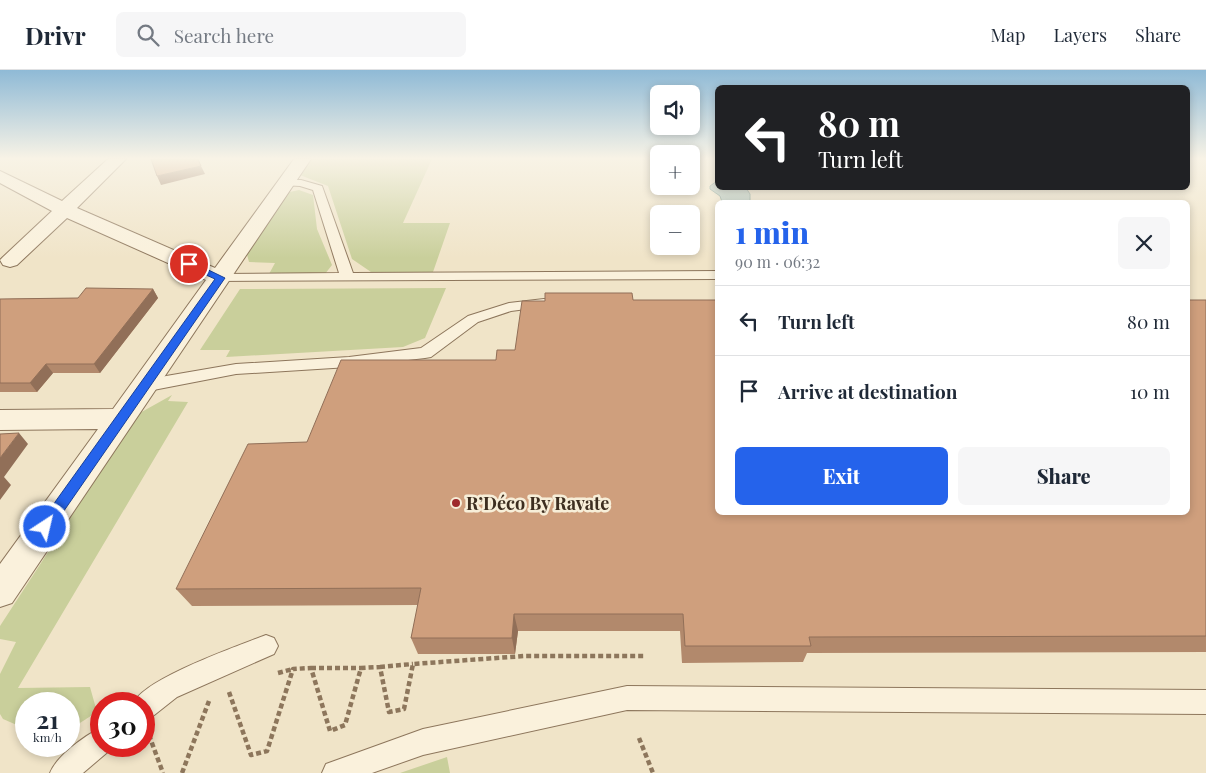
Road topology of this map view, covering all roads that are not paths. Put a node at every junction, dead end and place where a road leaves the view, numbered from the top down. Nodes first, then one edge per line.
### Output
1 (30, 192) edge
2 (84, 192) edge
3 (280, 192) edge
4 (319, 192) edge
5 (65, 210) junction
6 (10, 261) dead end
7 (715, 275) edge
8 (347, 277) junction
9 (220, 278) junction
10 (560, 302) edge
11 (143, 386) junction
12 (120, 419) junction
13 (0, 420) edge
14 (1, 590) edge
15 (266, 646) dead end
16 (155, 698) edge
17 (1206, 702) edge
18 (90, 750) edge
19 (63, 773) edge
20 (335, 773) edge

1 - 5 street
2 - 5 street
3 - 9 street
4 - 8 lane
5 - 6 street
5 - 9 street
7 - 8 lane
8 - 9 lane
9 - 11 street
10 - 11 lane
11 - 12 street
12 - 13 street
12 - 14 street
15 - 16 lane
17 - 20 lane
18 - 19 lane

